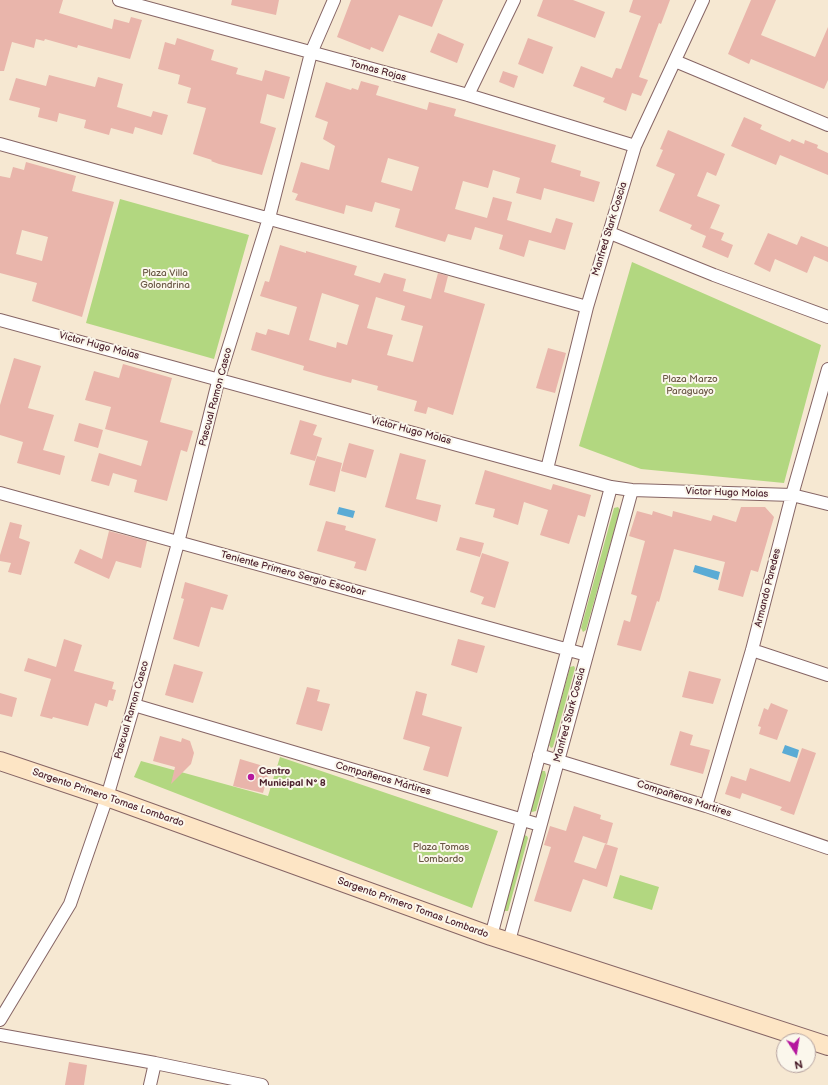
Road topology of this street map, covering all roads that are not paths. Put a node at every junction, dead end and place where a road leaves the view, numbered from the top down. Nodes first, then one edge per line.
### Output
1 (119, 0) edge
2 (334, 0) edge
3 (514, 0) edge
4 (703, 0) edge
5 (311, 53) junction
6 (675, 61) junction
7 (468, 95) junction
8 (828, 125) edge
9 (0, 144) edge
10 (635, 146) junction
11 (269, 218) junction
12 (610, 233) junction
13 (587, 307) junction
14 (828, 317) edge
15 (0, 320) edge
16 (828, 369) edge
17 (219, 378) junction
18 (547, 468) junction
19 (611, 487) junction
20 (632, 490) junction
21 (0, 493) edge
22 (792, 495) junction
23 (828, 504) edge
24 (178, 543) junction
25 (567, 650) junction
26 (752, 650) junction
27 (586, 655) junction
28 (828, 675) edge
29 (134, 706) junction
30 (538, 754) junction
31 (558, 759) junction
32 (0, 761) edge
33 (106, 797) junction
34 (706, 806) junction
35 (521, 819) junction
36 (540, 825) junction
37 (828, 848) edge
38 (491, 936) junction
39 (509, 941) junction
40 (0, 1020) edge
41 (0, 1036) edge
42 (828, 1046) edge
43 (155, 1063) junction
44 (150, 1085) edge
45 (262, 1085) edge

1 - 5 street, Tomas Rojas
2 - 5 street, Pascual Ramon Casco
3 - 7 street
4 - 6 street, Manfred Stark Coscia
5 - 7 street, Tomas Rojas
5 - 11 street, Pascual Ramon Casco
6 - 8 street
6 - 10 street, Manfred Stark Coscia
7 - 10 street, Tomas Rojas
9 - 11 street
10 - 12 street, Manfred Stark Coscia
11 - 13 street
11 - 17 street, Pascual Ramon Casco
12 - 13 street, Manfred Stark Coscia
12 - 14 street
13 - 18 street, Manfred Stark Coscia
15 - 17 street, Victor Hugo Molas
16 - 22 street, Armando Paredes
17 - 18 street, Victor Hugo Molas
17 - 24 street, Pascual Ramon Casco
18 - 19 street, Victor Hugo Molas
19 - 20 street, Victor Hugo Molas
19 - 25 street, Manfred Stark Coscia
20 - 22 street, Victor Hugo Molas
20 - 27 street, Manfred Stark Coscia
21 - 24 street, Teniente Primero Sergio Escobar
22 - 23 street, Victor Hugo Molas
22 - 26 street, Armando Paredes
24 - 25 street, Teniente Primero Sergio Escobar
24 - 29 street, Pascual Ramon Casco
25 - 27 street, Teniente Primero Sergio Escobar
25 - 30 street, Manfred Stark Coscia
26 - 28 street
26 - 34 street, Armando Paredes
27 - 31 street, Manfred Stark Coscia
29 - 33 street, Pascual Ramon Casco
29 - 35 street, Compañeros Mártires
30 - 31 street, Compañeros Martires
30 - 35 street, Manfred Stark Coscia
31 - 34 street, Compañeros Martires
31 - 36 street, Manfred Stark Coscia
32 - 33 street, Sargento Primero Tomas Lombardo
33 - 38 street, Sargento Primero Tomas Lombardo
33 - 40 street, Pascual Ramon Casco
34 - 37 street, Compañeros Martires
35 - 36 street, Compañeros Mártires
35 - 38 street, Manfred Stark Coscia
36 - 39 street, Manfred Stark Coscia
38 - 39 street, Sargento Primero Tomas Lombardo
39 - 42 street, Sargento Primero Tomas Lombardo
41 - 43 street
43 - 44 street
43 - 45 street

